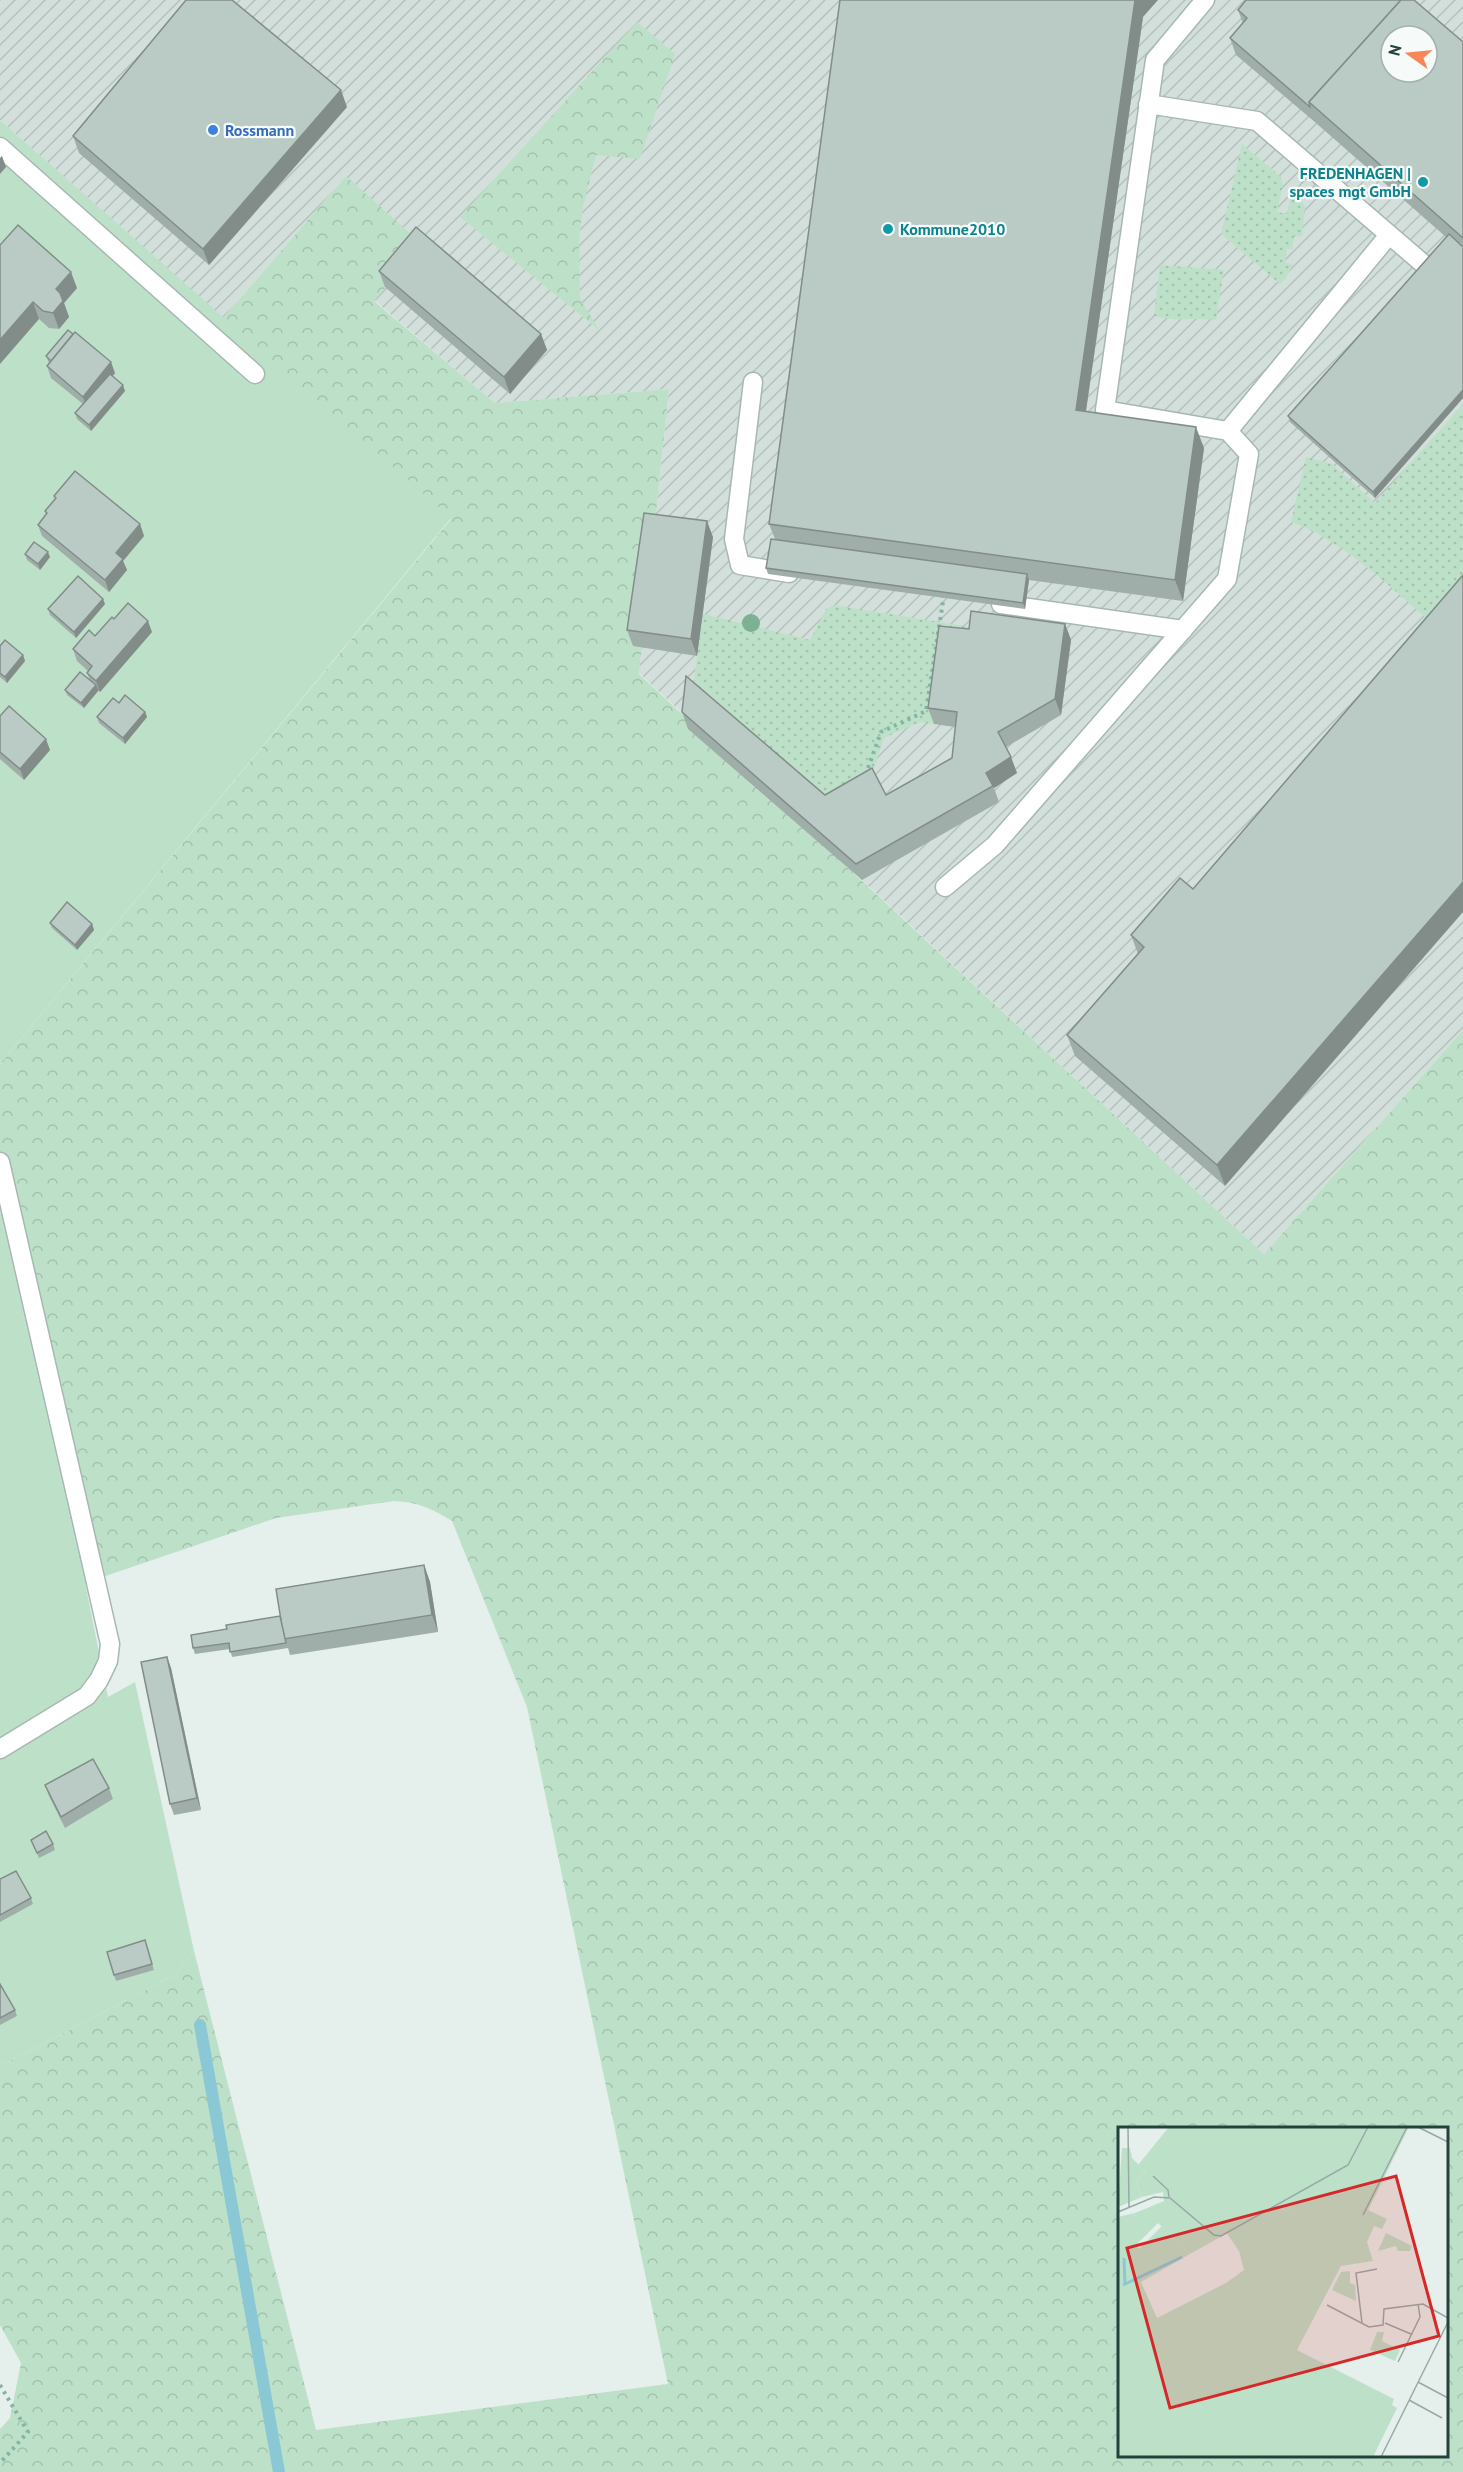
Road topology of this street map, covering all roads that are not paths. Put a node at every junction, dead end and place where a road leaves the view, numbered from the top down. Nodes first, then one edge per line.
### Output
1 (1205, 0) edge
2 (1148, 104) junction
3 (0, 147) edge
4 (1389, 235) junction
5 (1463, 298) edge
6 (255, 374) dead end
7 (753, 382) dead end
8 (1228, 431) junction
9 (807, 575) edge
10 (944, 595) edge
11 (1183, 630) junction
12 (945, 887) dead end
13 (0, 1162) edge
14 (0, 1749) edge

1 - 2 lane
2 - 4 lane
2 - 8 lane
3 - 6 lane
4 - 5 lane
4 - 8 lane
7 - 9 lane
8 - 11 lane
10 - 11 lane
11 - 12 lane
13 - 14 lane

